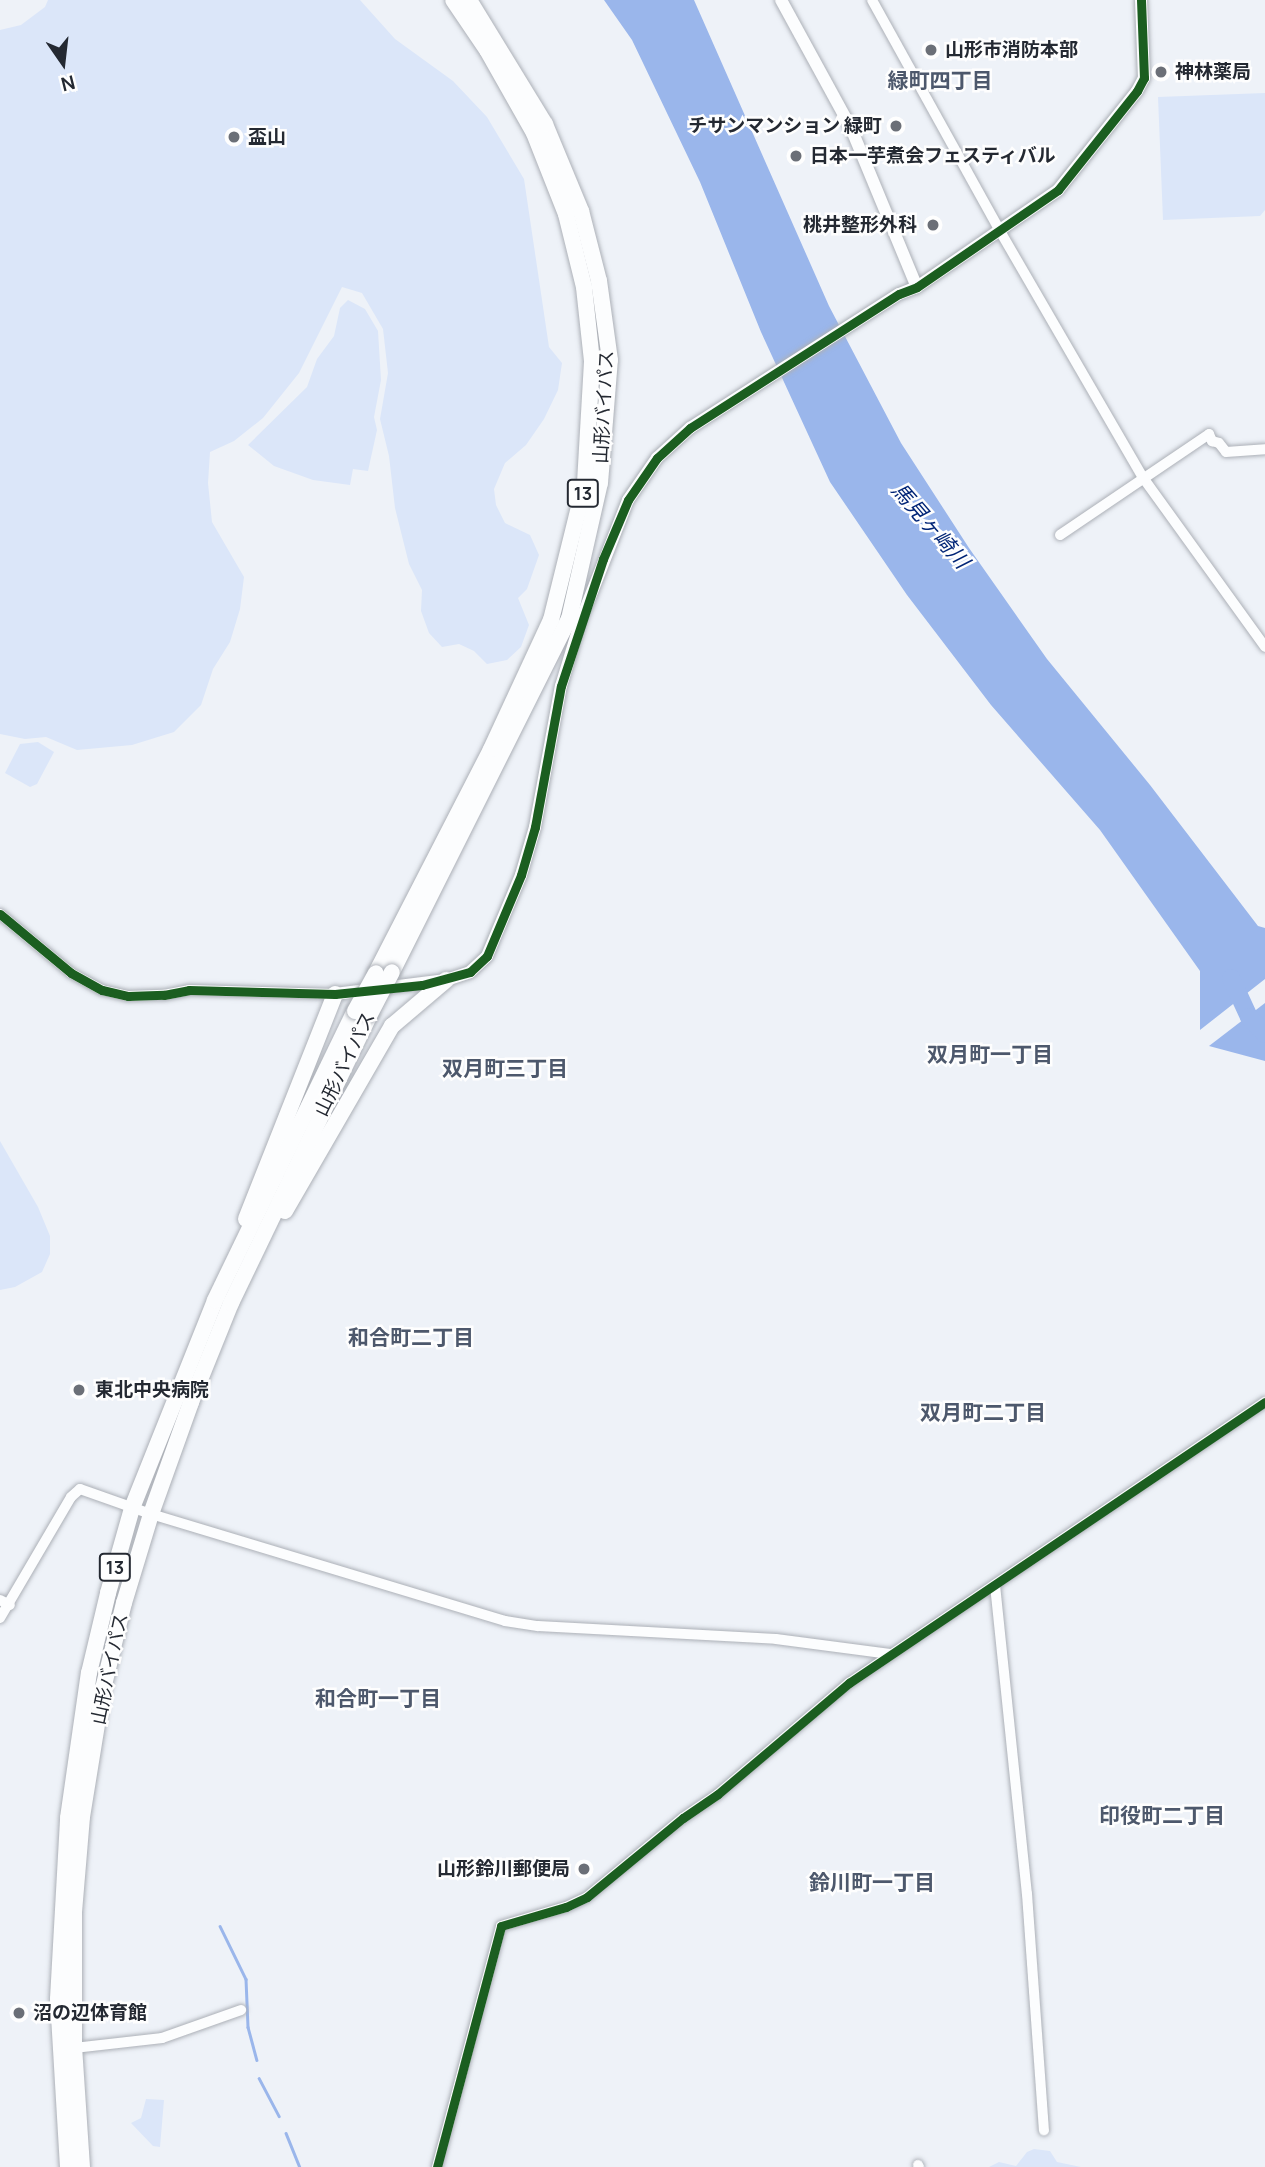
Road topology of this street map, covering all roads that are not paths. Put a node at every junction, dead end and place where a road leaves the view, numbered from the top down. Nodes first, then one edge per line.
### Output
1 (453, 0) edge
2 (470, 0) edge
3 (782, 0) edge
4 (872, 0) edge
5 (1141, 0) edge
6 (1000, 231) junction
7 (918, 287) junction
8 (1265, 449) edge
9 (1144, 479) junction
10 (1060, 535) dead end
11 (1265, 647) edge
12 (0, 914) edge
13 (384, 973) junction
14 (446, 979) junction
15 (335, 994) junction
16 (223, 1301) junction
17 (1265, 1402) edge
18 (132, 1508) junction
19 (150, 1514) junction
20 (995, 1585) junction
21 (5, 1603) edge
22 (0, 1618) edge
23 (890, 1654) junction
24 (241, 2010) dead end
25 (74, 2048) junction
26 (1044, 2130) dead end
27 (68, 2167) edge
28 (82, 2167) edge
29 (437, 2167) edge

1 - 13 highway, 山形バイパス / 13
2 - 13 highway, 山形バイパス / 13
3 - 7 street
4 - 6 street
5 - 6 street
6 - 7 street
6 - 9 street
7 - 14 street
8 - 9 street
9 - 10 street
9 - 11 street
12 - 15 street
13 - 16 highway, 山形バイパス / 13, bridge
14 - 15 street
14 - 16 highway
15 - 16 highway
16 - 18 highway, 山形バイパス / 13
16 - 19 highway, 山形バイパス / 13
17 - 20 street
18 - 19 street
18 - 21 street
18 - 27 highway, 山形バイパス / 13
19 - 23 street
19 - 25 highway, 山形バイパス / 13
20 - 23 street
20 - 26 street
21 - 22 street
23 - 29 street
24 - 25 street
25 - 28 highway, 山形バイパス / 13

